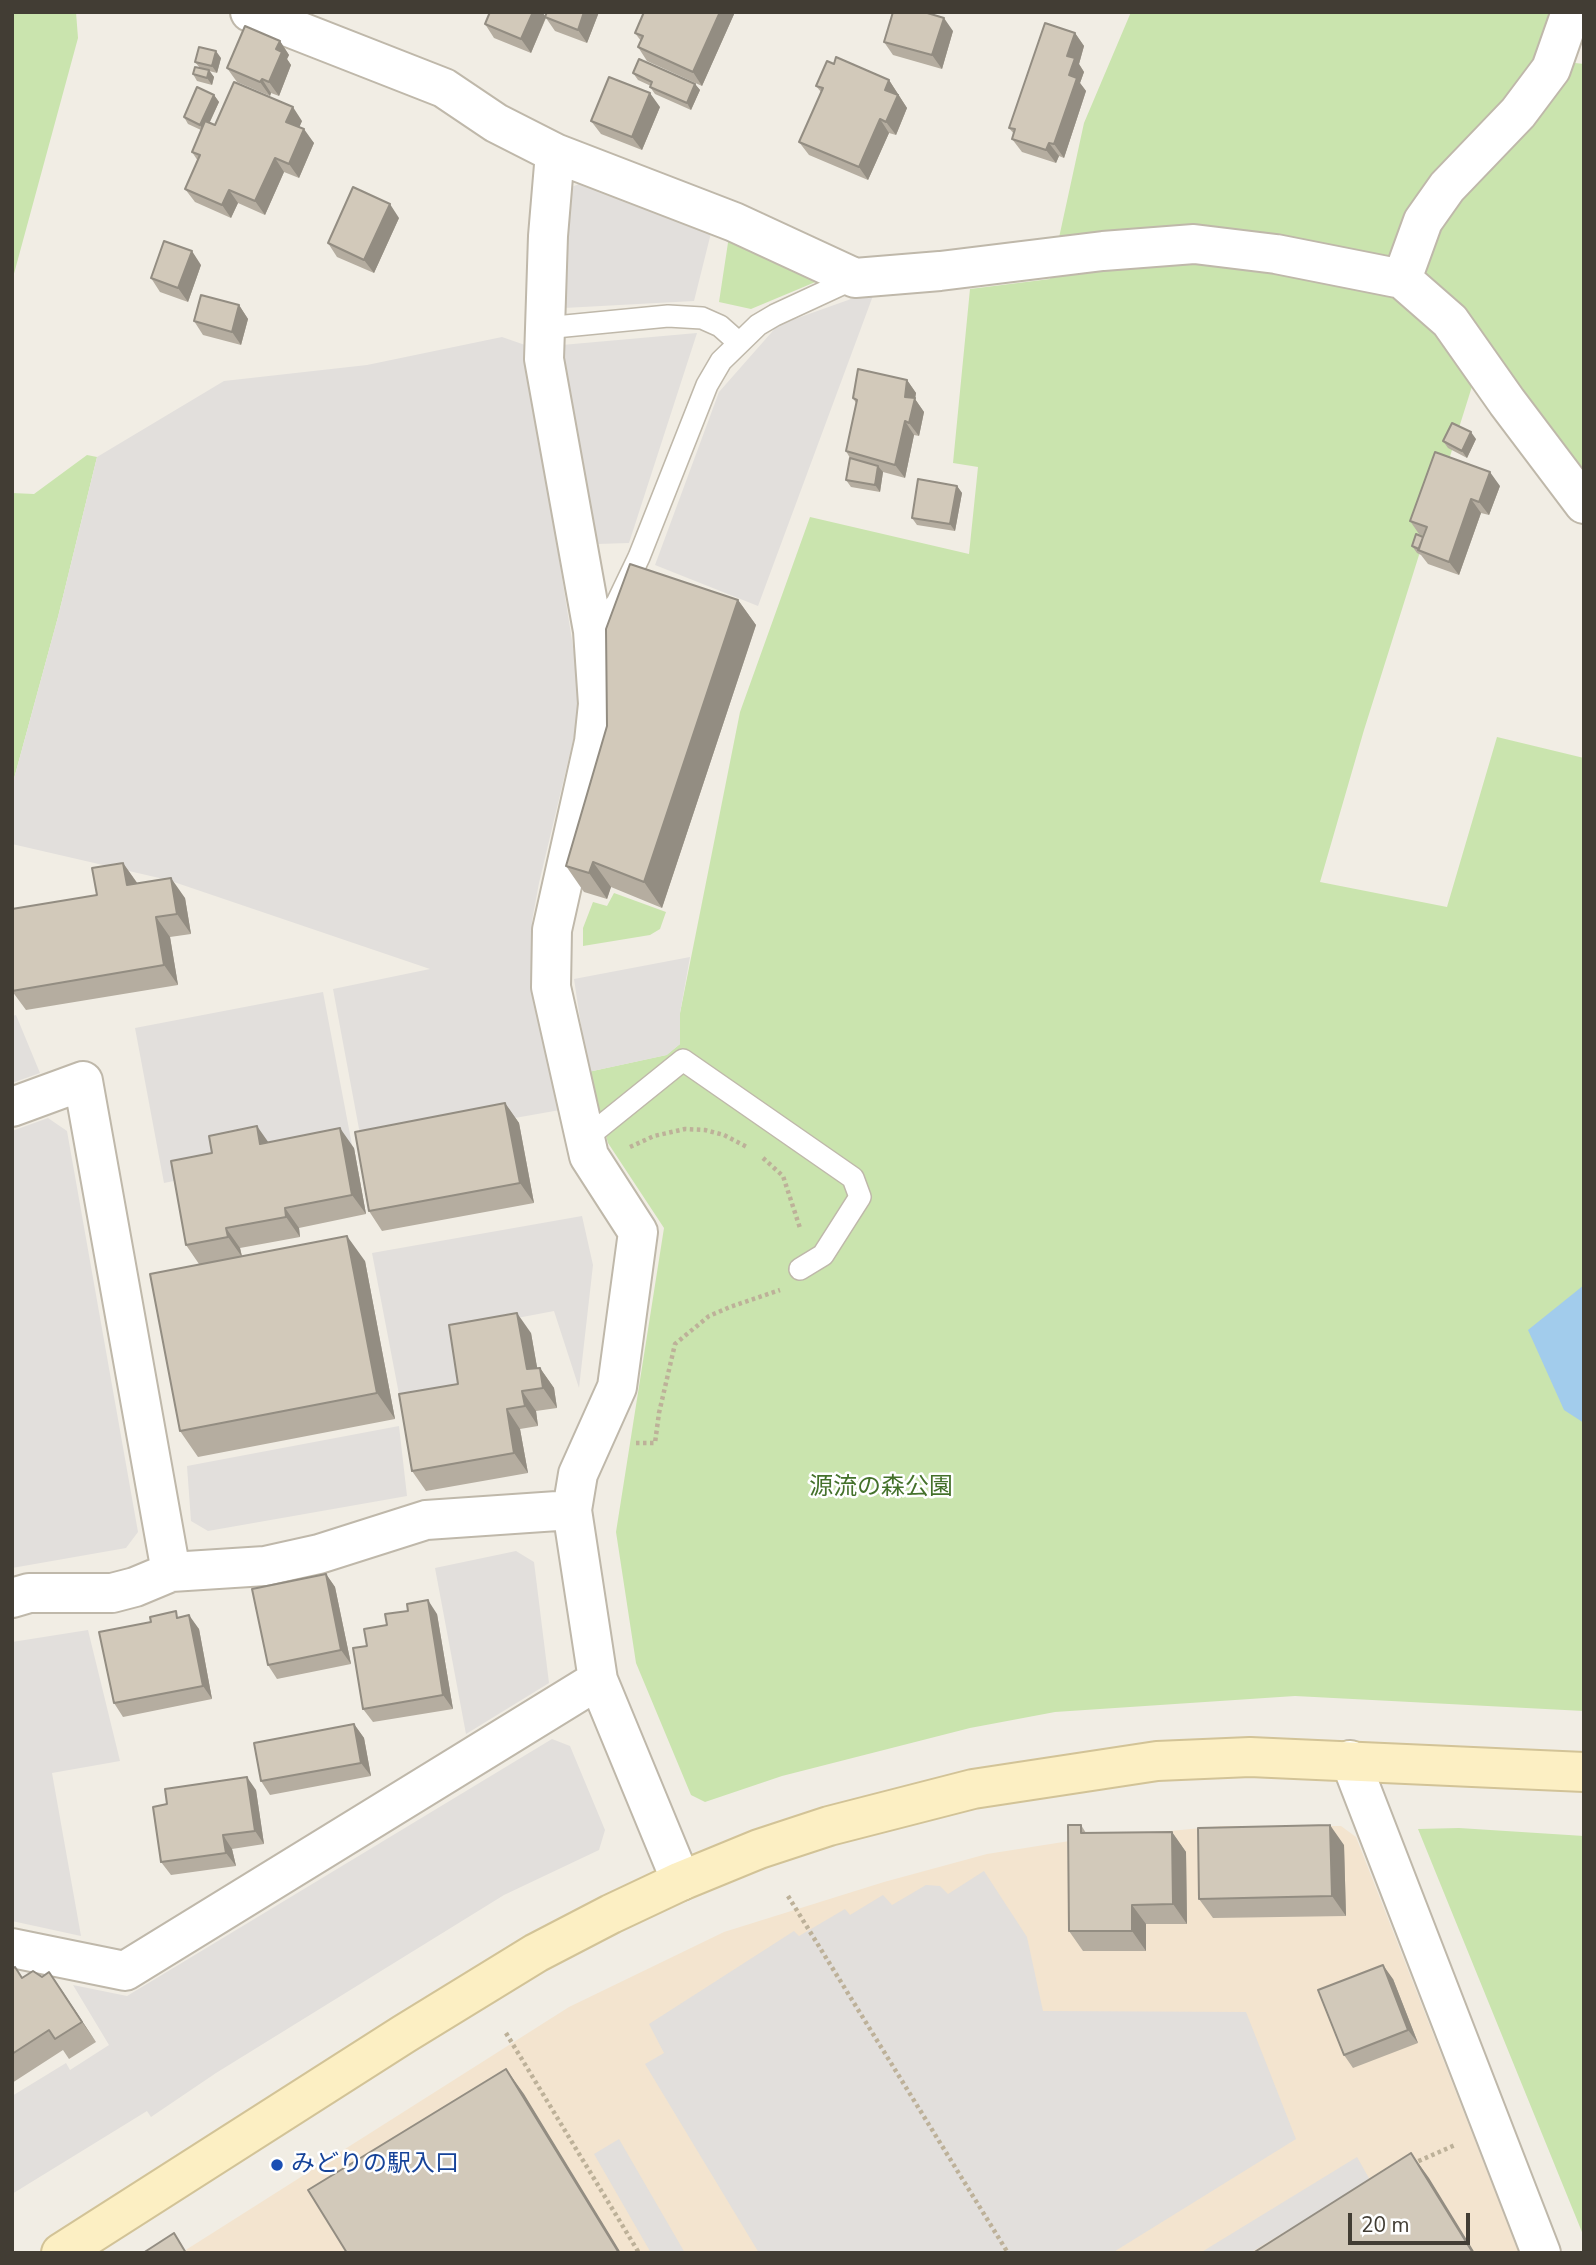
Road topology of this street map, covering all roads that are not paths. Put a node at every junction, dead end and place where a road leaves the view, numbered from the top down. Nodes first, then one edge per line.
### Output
1 (250, 12) edge
2 (1571, 12) edge
3 (555, 153) junction
4 (855, 278) junction
5 (1402, 279) junction
6 (545, 328) junction
7 (738, 342) junction
8 (1584, 503) edge
9 (593, 631) junction
10 (12, 1107) edge
11 (591, 1153) junction
12 (800, 1269) road end
13 (572, 1510) junction
14 (171, 1572) junction
15 (12, 1598) edge
16 (598, 1680) junction
17 (1350, 1760) junction
18 (1584, 1772) edge
19 (681, 1881) junction
20 (12, 1948) edge
21 (61, 2253) edge
22 (1541, 2253) edge

1 - 3 street
2 - 5 street
3 - 4 street
3 - 6 street
4 - 5 street
4 - 7 lane
5 - 8 street
6 - 7 lane
6 - 9 street
7 - 9 lane
9 - 11 street
10 - 14 street
11 - 12 lane
11 - 13 street
13 - 14 street
13 - 16 street
14 - 15 street
16 - 19 street
16 - 20 street
17 - 18 street
17 - 19 street
17 - 22 street
19 - 21 street

